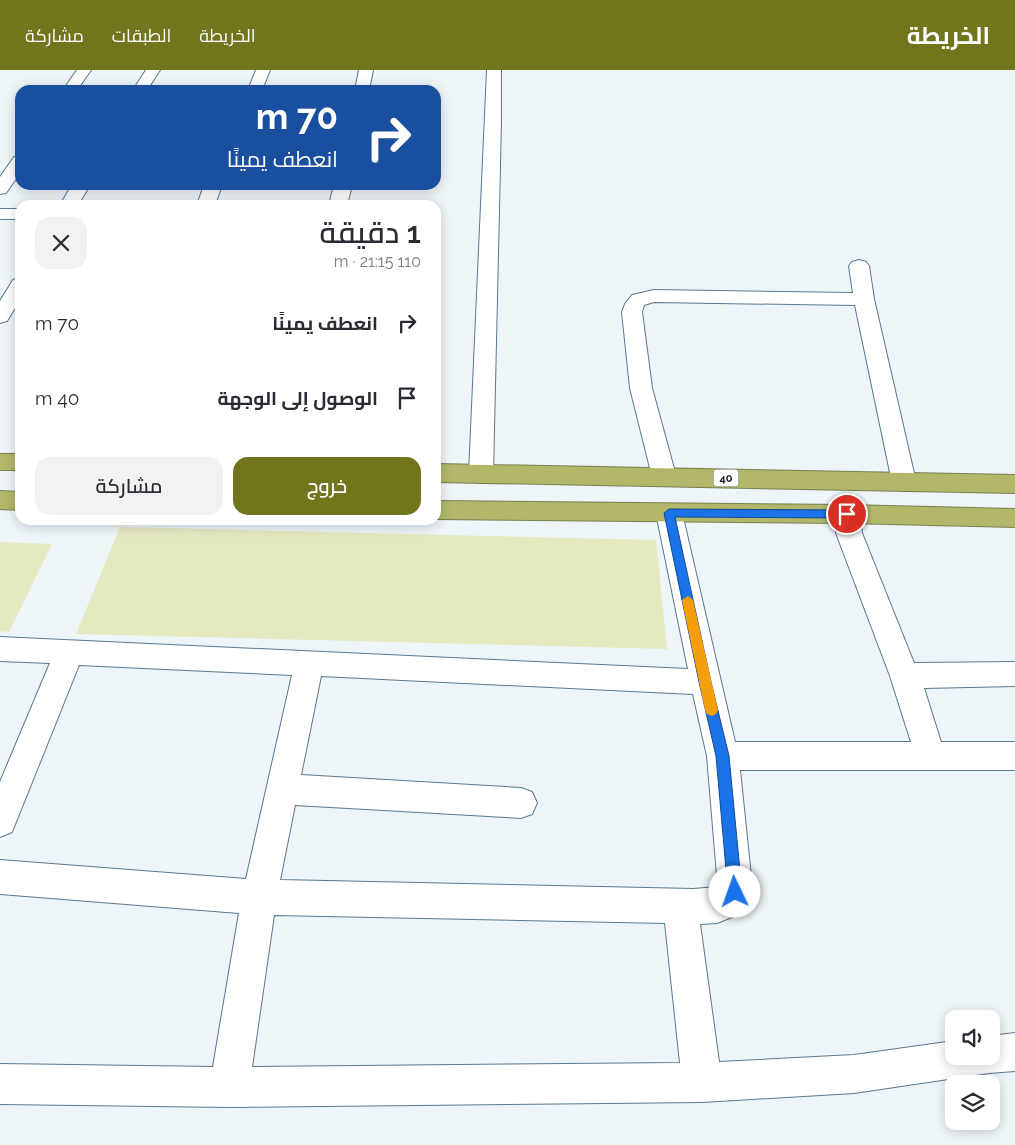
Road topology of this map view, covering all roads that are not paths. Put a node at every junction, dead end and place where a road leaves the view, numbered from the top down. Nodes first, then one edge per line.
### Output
1 (84, 70) edge
2 (153, 70) edge
3 (264, 70) edge
4 (366, 70) edge
5 (494, 70) edge
6 (74, 85) edge
7 (143, 85) edge
8 (257, 85) edge
9 (363, 85) edge
10 (15, 168) edge
11 (0, 189) edge
12 (0, 214) edge
13 (15, 214) edge
14 (859, 266) dead end
15 (15, 292) edge
16 (864, 300) junction
17 (0, 317) edge
18 (0, 462) edge
19 (15, 462) edge
20 (441, 473) edge
21 (481, 474) junction
22 (664, 476) junction
23 (904, 482) junction
24 (1015, 484) edge
25 (0, 500) edge
26 (15, 501) edge
27 (441, 510) edge
28 (669, 513) junction
29 (847, 514) junction
30 (1015, 518) edge
31 (0, 648) edge
32 (70, 651) junction
33 (309, 663) junction
34 (1015, 674) edge
35 (905, 676) junction
36 (705, 682) junction
37 (723, 756) junction
38 (931, 756) junction
39 (1015, 756) edge
40 (281, 789) junction
41 (521, 803) dead end
42 (0, 821) edge
43 (0, 876) edge
44 (259, 897) junction
45 (680, 906) junction
46 (1015, 1052) edge
47 (1000, 1054) edge
48 (945, 1061) edge
49 (702, 1082) junction
50 (0, 1084) edge
51 (229, 1087) junction

1 - 6 street
2 - 7 street
3 - 8 street
4 - 9 street
5 - 21 street
10 - 11 street
12 - 13 street
14 - 16 street
15 - 17 street
16 - 22 street
16 - 23 street
18 - 19 highway
20 - 21 highway, 40
21 - 22 highway, 40
22 - 23 highway, 40
23 - 24 highway, 40
25 - 26 highway
27 - 28 highway
28 - 29 highway
28 - 36 street
29 - 30 highway
29 - 35 street
31 - 32 street
32 - 33 street
32 - 42 street
33 - 36 street
33 - 40 street
34 - 35 street
35 - 38 street
36 - 37 street
37 - 38 street
37 - 45 street
38 - 39 street
40 - 41 street
40 - 44 street
43 - 44 street
44 - 45 street
44 - 51 street
45 - 49 street
46 - 47 street
48 - 49 street
49 - 51 street
50 - 51 street

